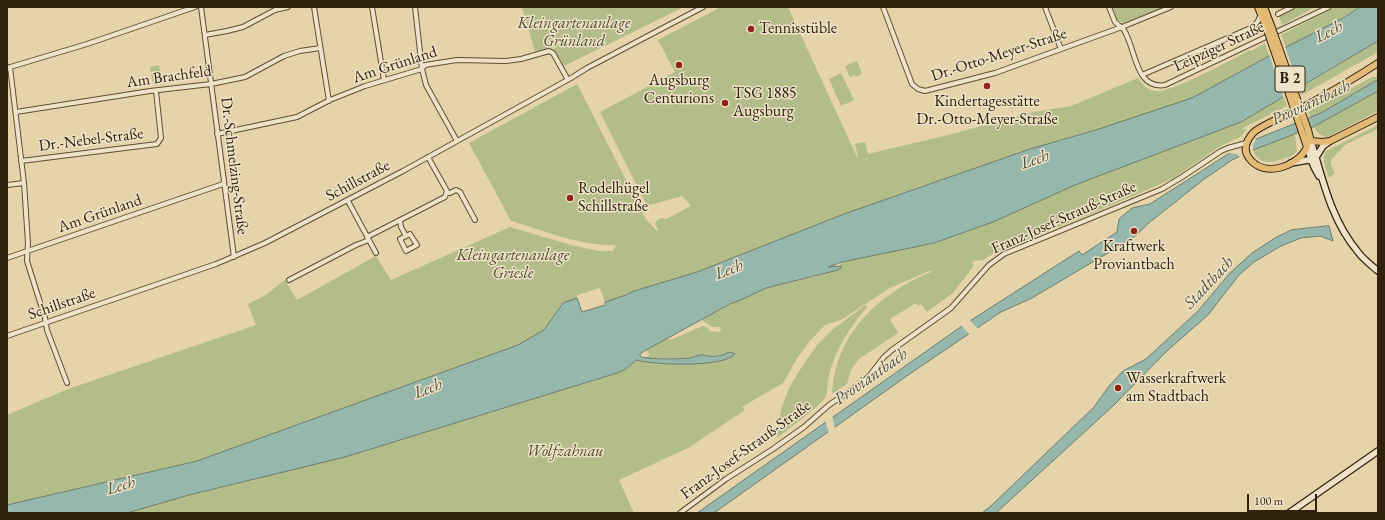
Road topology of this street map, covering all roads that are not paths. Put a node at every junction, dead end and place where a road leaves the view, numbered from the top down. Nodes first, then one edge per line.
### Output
1 (195, 7) edge
2 (201, 7) edge
3 (288, 7) edge
4 (314, 7) edge
5 (372, 7) edge
6 (415, 7) edge
7 (703, 7) edge
8 (883, 7) edge
9 (1045, 7) edge
10 (1109, 7) edge
11 (1171, 7) edge
12 (1258, 7) edge
13 (1292, 7) edge
14 (1329, 7) edge
15 (689, 8) edge
16 (1264, 11) edge
17 (691, 13) junction
18 (1278, 14) dead end
19 (1122, 27) junction
20 (205, 35) junction
21 (320, 48) junction
22 (1061, 49) junction
23 (1378, 63) edge
24 (8, 68) edge
25 (422, 69) junction
26 (1142, 75) junction
27 (384, 80) junction
28 (568, 80) junction
29 (211, 84) junction
30 (156, 91) junction
31 (329, 101) junction
32 (16, 112) junction
33 (1378, 117) edge
34 (1305, 131) junction
35 (217, 134) junction
36 (457, 141) junction
37 (1311, 141) junction
38 (1330, 141) junction
39 (1246, 143) junction
40 (1307, 147) junction
41 (428, 158) junction
42 (1314, 160) junction
43 (22, 161) junction
44 (1291, 164) junction
45 (24, 183) junction
46 (7, 184) edge
47 (223, 184) junction
48 (446, 193) junction
49 (348, 201) junction
50 (400, 220) junction
51 (475, 220) dead end
52 (405, 235) dead end
53 (368, 239) junction
54 (28, 252) junction
55 (376, 253) dead end
56 (234, 257) junction
57 (7, 258) edge
58 (1378, 271) edge
59 (289, 280) dead end
60 (46, 323) junction
61 (7, 336) edge
62 (67, 383) dead end
63 (1378, 451) edge
64 (680, 513) edge
65 (1289, 513) edge

1 - 24 street
2 - 20 street, Dr.-Schmelzing-Straße
3 - 20 street
4 - 21 street
5 - 27 street
6 - 25 street
7 - 17 street, Schillstraße
8 - 22 street, Dr.-Otto-Meyer-Straße
9 - 22 street
10 - 19 street
11 - 19 street, Dr.-Otto-Meyer-Straße
12 - 16 main road, B 2
13 - 18 street, Leipziger Straße
14 - 26 street, Leipziger Straße
15 - 17 street
16 - 26 street, Leipziger Straße
16 - 34 main road, B 2, bridge
17 - 28 street, Schillstraße
19 - 22 street, Dr.-Otto-Meyer-Straße
19 - 26 street
20 - 29 street, Dr.-Schmelzing-Straße
21 - 29 street, Am Brachfeld
21 - 31 street
23 - 39 main road, B 2
24 - 32 street
25 - 27 street, Am Grünland
25 - 28 street, Am Grünland
25 - 36 street
27 - 31 street, Am Grünland
28 - 36 street, Schillstraße
29 - 30 street, Am Brachfeld
29 - 35 street, Dr.-Schmelzing-Straße
30 - 32 street, Am Brachfeld
30 - 43 street, Dr.-Nebel-Straße
31 - 35 street, Am Grünland
32 - 43 street
33 - 38 main road
34 - 37 main road, B 2
34 - 40 main road, B 2
35 - 47 street, Dr.-Schmelzing-Straße
36 - 41 street, Schillstraße
37 - 38 main road
37 - 42 main road
38 - 42 main road
39 - 44 main road
39 - 64 street, Franz-Josef-Strauß-Straße
40 - 42 main road
40 - 44 main road
41 - 48 street
41 - 49 street, Schillstraße
42 - 44 main road
42 - 58 main road
43 - 45 street
45 - 46 street
45 - 54 street
47 - 54 street, Am Grünland
47 - 56 street, Dr.-Schmelzing-Straße
48 - 50 street
48 - 51 street
49 - 53 street
49 - 56 street, Schillstraße
50 - 52 street
50 - 53 street
53 - 55 street
53 - 59 street
54 - 57 street, Am Grünland
54 - 60 street
56 - 60 street, Schillstraße
60 - 61 street, Schillstraße
60 - 62 street
63 - 65 main road

